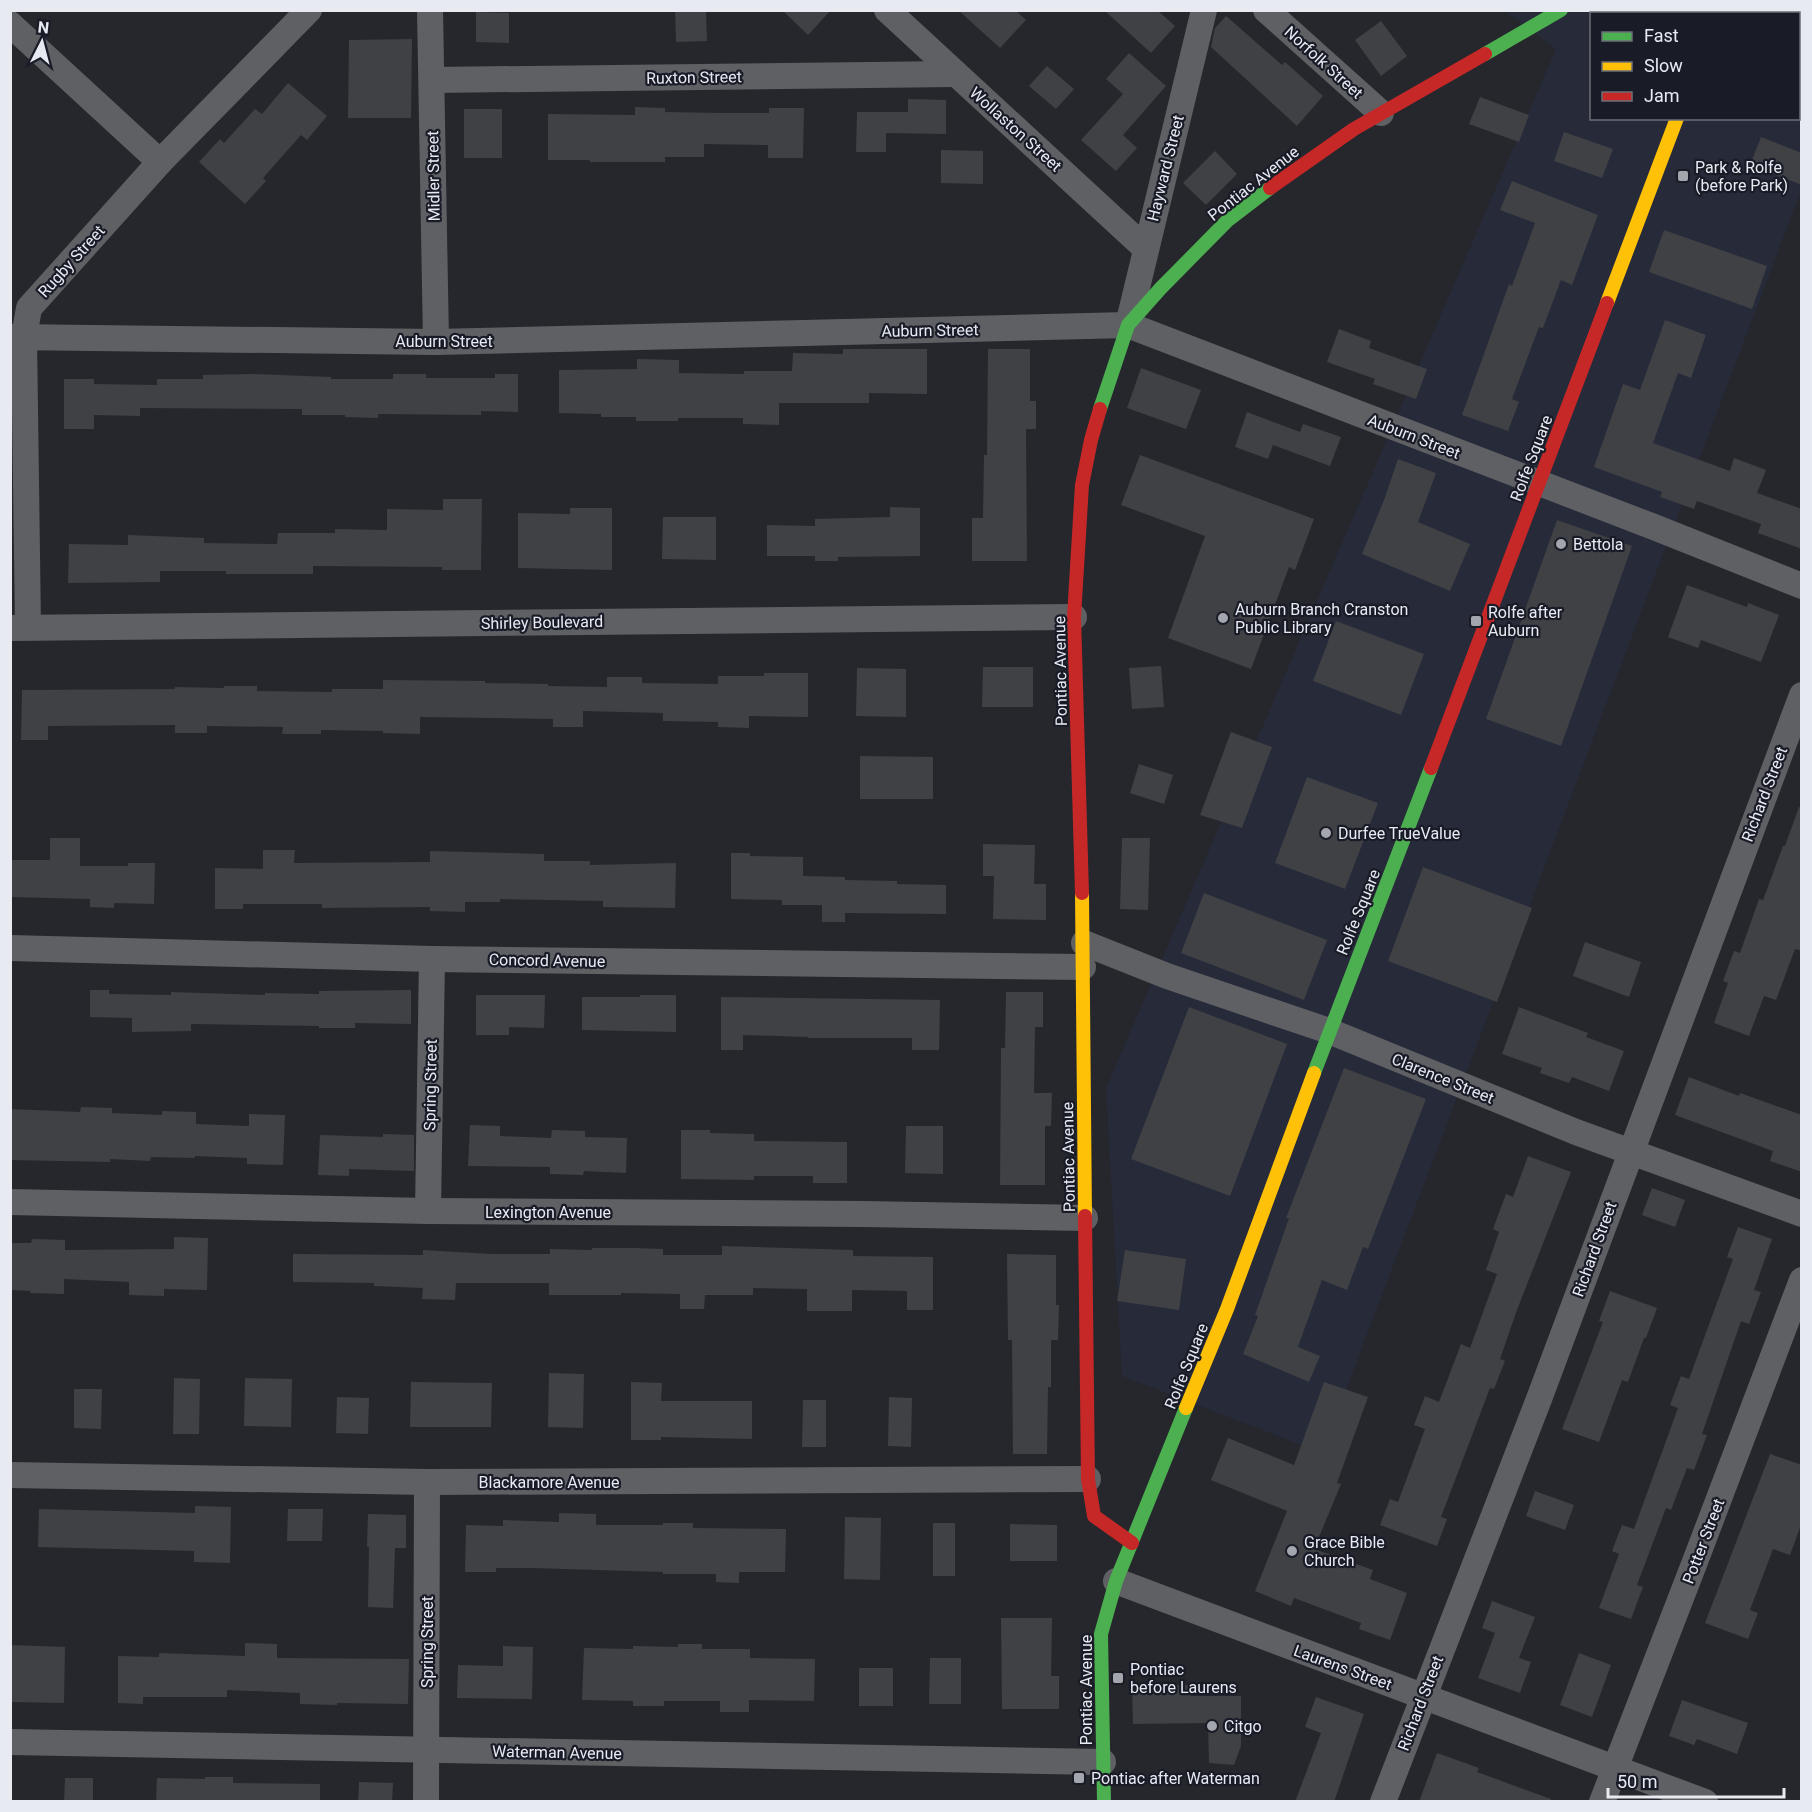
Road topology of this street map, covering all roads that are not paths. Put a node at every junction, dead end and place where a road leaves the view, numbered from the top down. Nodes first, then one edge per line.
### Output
1 (430, 10) edge
2 (887, 10) edge
3 (1204, 10) edge
4 (1266, 10) edge
5 (1561, 10) edge
6 (309, 11) edge
7 (10, 24) edge
8 (956, 74) junction
9 (432, 80) junction
10 (1381, 113) junction
11 (1676, 120) edge
12 (160, 162) junction
13 (1146, 248) junction
14 (1128, 325) junction
15 (15, 333) edge
16 (436, 342) junction
17 (1539, 483) junction
18 (1802, 586) edge
19 (1074, 617) junction
20 (19, 628) edge
21 (1802, 695) edge
22 (10, 948) edge
23 (1083, 955) junction
24 (432, 958) junction
25 (1329, 1030) junction
26 (1630, 1152) junction
27 (10, 1202) edge
28 (428, 1211) junction
29 (1802, 1214) edge
30 (1085, 1218) junction
31 (1802, 1280) edge
32 (10, 1475) edge
33 (1088, 1479) junction
34 (428, 1482) junction
35 (1131, 1544) junction
36 (1116, 1581) junction
37 (1423, 1696) junction
38 (10, 1742) edge
39 (426, 1750) junction
40 (1103, 1762) junction
41 (1614, 1768) junction
42 (426, 1802) edge
43 (1104, 1802) edge
44 (1383, 1802) edge
45 (1602, 1802) edge
46 (1705, 1802) edge

1 - 9 street, Midler Street
2 - 8 street, Wollaston Street
3 - 13 street, Hayward Street
4 - 10 street, Norfolk Street
5 - 10 main road, Pontiac Avenue
6 - 12 street, Rugby Street
7 - 12 street
8 - 9 street, Ruxton Street
8 - 13 street, Wollaston Street
9 - 16 street, Midler Street
10 - 14 main road, Pontiac Avenue
11 - 17 main road, Rolfe Square
12 - 15 street, Rugby Street
13 - 14 street, Hayward Street
14 - 16 street, Auburn Street
14 - 17 street, Auburn Street
14 - 19 main road, Pontiac Avenue
15 - 16 street, Auburn Street
15 - 20 street, Rugby Street
17 - 18 street, Auburn Street
17 - 25 main road, Rolfe Square
19 - 20 street, Shirley Boulevard
19 - 23 main road, Pontiac Avenue
21 - 26 street, Richard Street
22 - 24 street, Concord Avenue
23 - 24 street, Concord Avenue
23 - 25 street, Clarence Street
23 - 30 main road, Pontiac Avenue
24 - 28 street, Spring Street
25 - 26 street, Clarence Street
25 - 35 main road, Rolfe Square
26 - 29 street, Clarence Street
26 - 37 street, Richard Street
27 - 28 street, Lexington Avenue
28 - 30 street, Lexington Avenue
30 - 33 main road, Pontiac Avenue
31 - 41 street, Potter Street
32 - 34 street, Blackamore Avenue
33 - 34 street, Blackamore Avenue
33 - 35 main road, Pontiac Avenue
34 - 39 street, Spring Street
35 - 36 main road, Rolfe Square
36 - 37 street, Laurens Street
36 - 40 main road, Pontiac Avenue
37 - 41 street, Laurens Street
37 - 44 street, Richard Street
38 - 39 street, Waterman Avenue
39 - 40 street, Waterman Avenue
39 - 42 street, Spring Street
40 - 43 main road, Pontiac Avenue
41 - 45 street, Potter Street
41 - 46 street, Laurens Street

